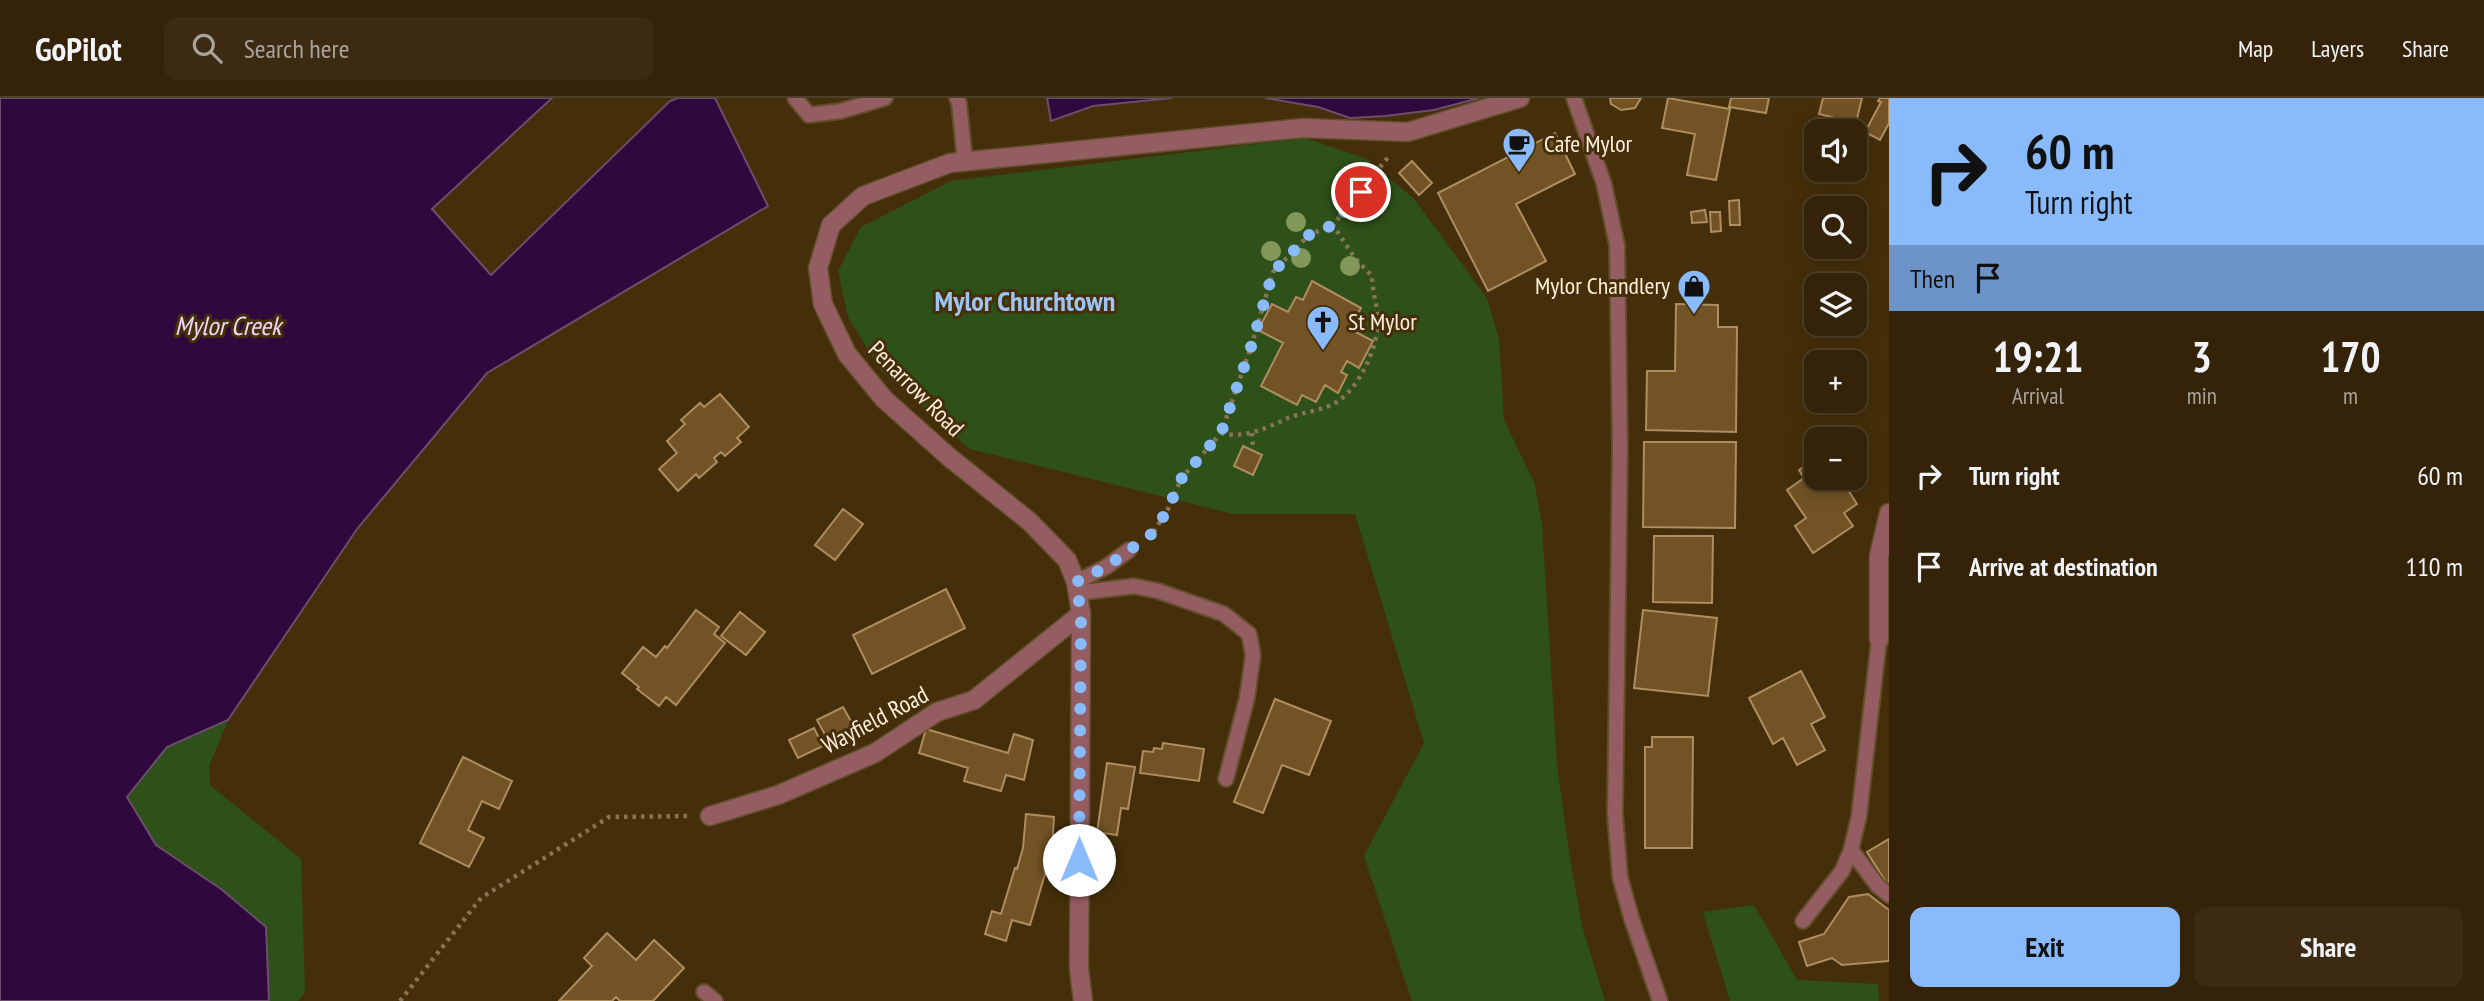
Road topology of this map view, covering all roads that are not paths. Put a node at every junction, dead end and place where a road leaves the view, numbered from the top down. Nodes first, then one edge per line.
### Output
1 (795, 98) edge
2 (885, 98) edge
3 (957, 98) edge
4 (1520, 98) edge
5 (1574, 98) edge
6 (965, 161) junction
7 (1889, 513) edge
8 (1129, 550) road end
9 (1076, 587) junction
10 (1081, 614) junction
11 (1879, 640) joint
12 (1226, 779) dead end
13 (710, 816) road end
14 (1851, 850) junction
15 (1889, 895) edge
16 (1803, 921) dead end
17 (1083, 1001) edge
18 (1660, 1001) edge

1 - 2 lane
3 - 6 lane
4 - 6 street, Penarrow Road
5 - 18 lane
6 - 9 street, Penarrow Road
7 - 11 street
8 - 9 lane
9 - 10 street, Penarrow Road
9 - 12 lane
10 - 13 street, Wayfield Road
10 - 17 street, Penarrow Road
11 - 14 lane
14 - 15 lane
14 - 16 lane

